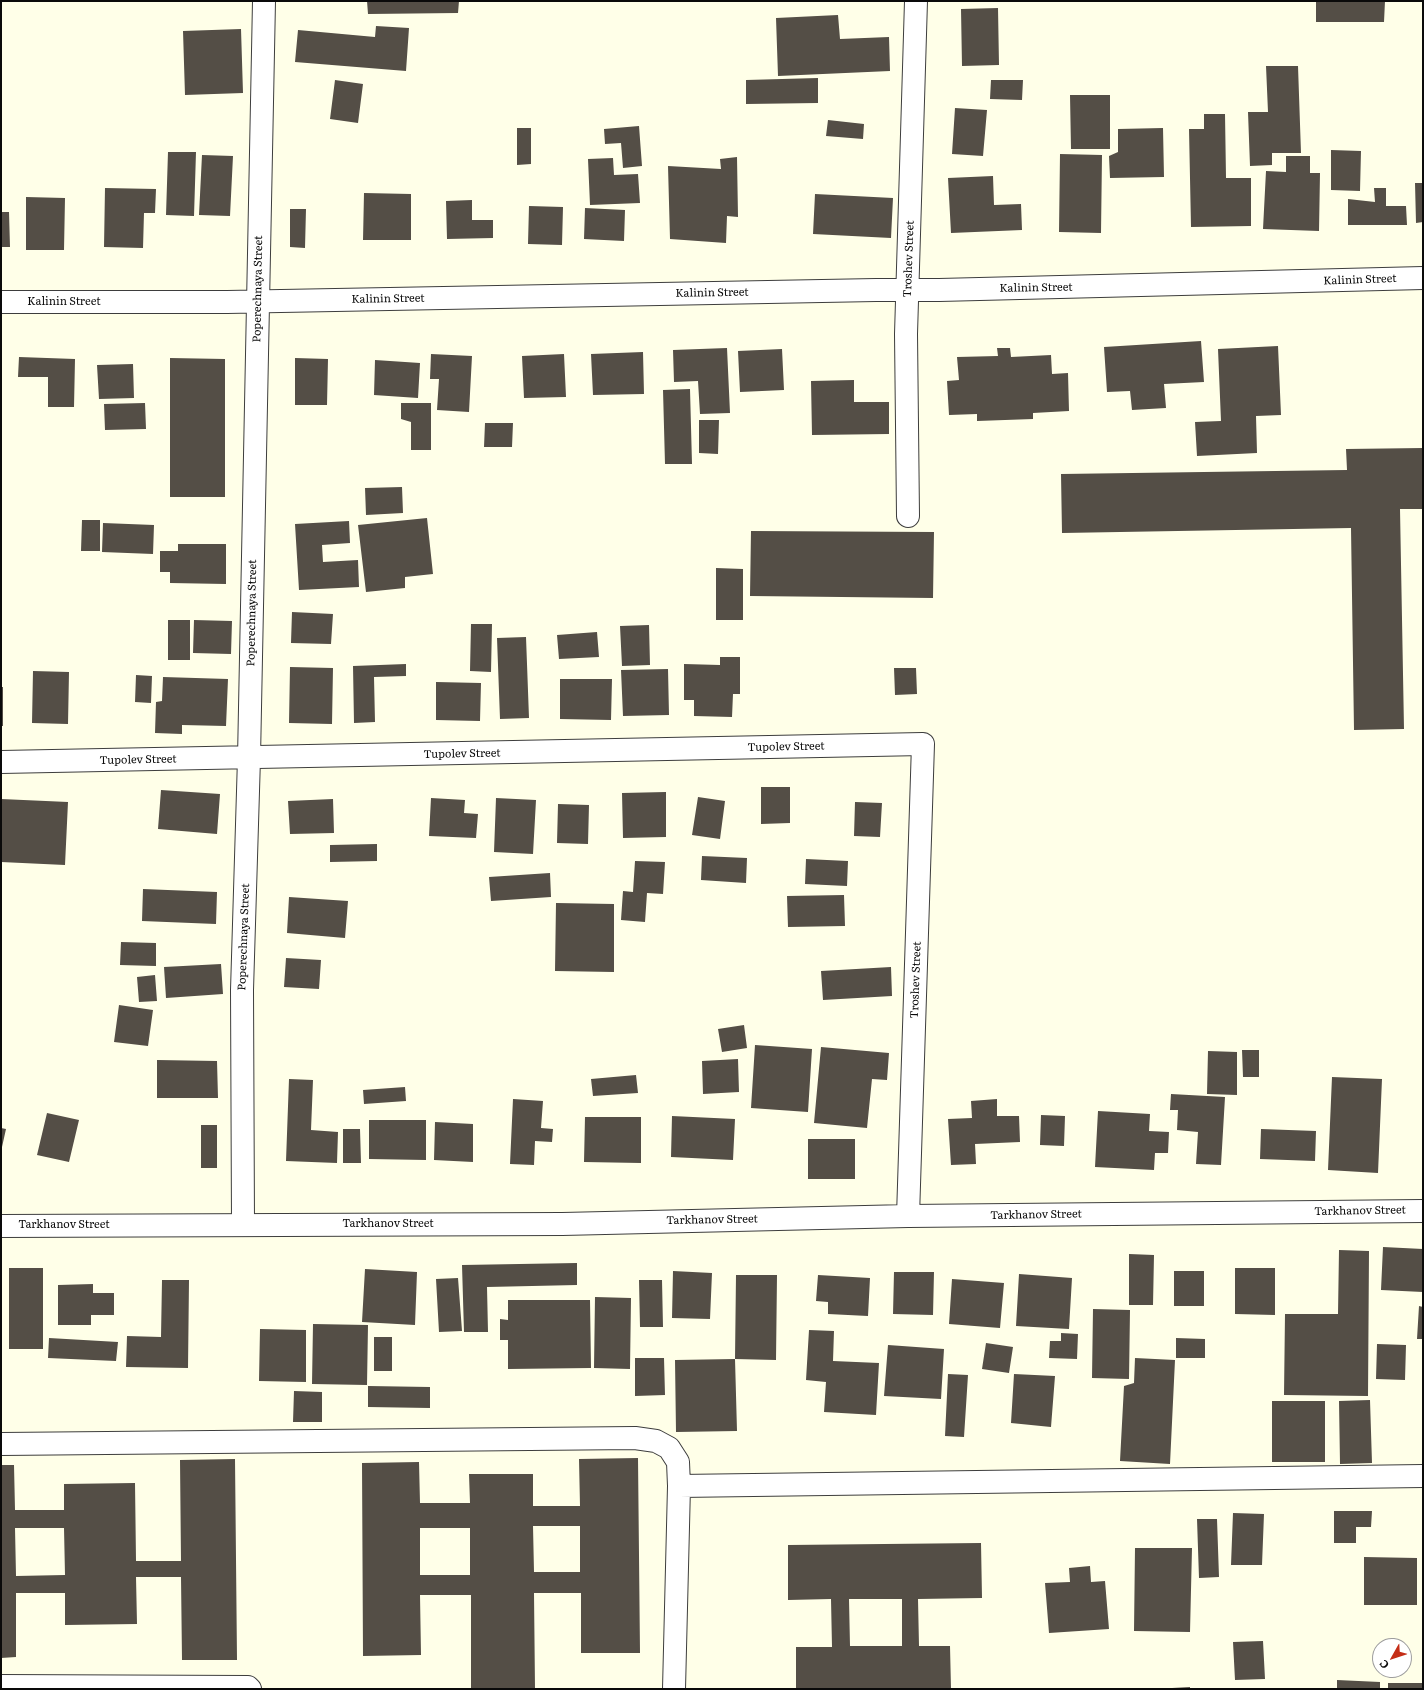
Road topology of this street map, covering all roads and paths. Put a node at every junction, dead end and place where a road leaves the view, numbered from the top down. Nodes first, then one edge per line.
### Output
1 (264, 1) edge
2 (916, 1) edge
3 (1423, 278) edge
4 (908, 291) junction
5 (258, 300) junction
6 (1, 302) edge
7 (908, 516) dead end
8 (924, 744) joint
9 (249, 758) junction
10 (1, 762) edge
11 (1423, 1211) edge
12 (908, 1216) junction
13 (243, 1224) junction
14 (1, 1226) edge
15 (1, 1444) edge
16 (1423, 1476) edge
17 (679, 1486) junction
18 (1, 1686) edge
19 (250, 1689) edge
20 (674, 1689) edge

1 - 5 street, Poperechnaya Street
2 - 4 street, Troshev Street
3 - 4 street, Kalinin Street
4 - 5 street, Kalinin Street
4 - 7 street, Troshev Street
5 - 6 street, Kalinin Street
5 - 9 street, Poperechnaya Street
8 - 9 street, Tupolev Street
8 - 12 street, Troshev Street
9 - 10 street, Tupolev Street
9 - 13 street, Poperechnaya Street
11 - 12 street, Tarkhanov Street
12 - 13 street, Tarkhanov Street
13 - 14 street, Tarkhanov Street
15 - 17 street
16 - 17 street
17 - 20 street
18 - 19 street

